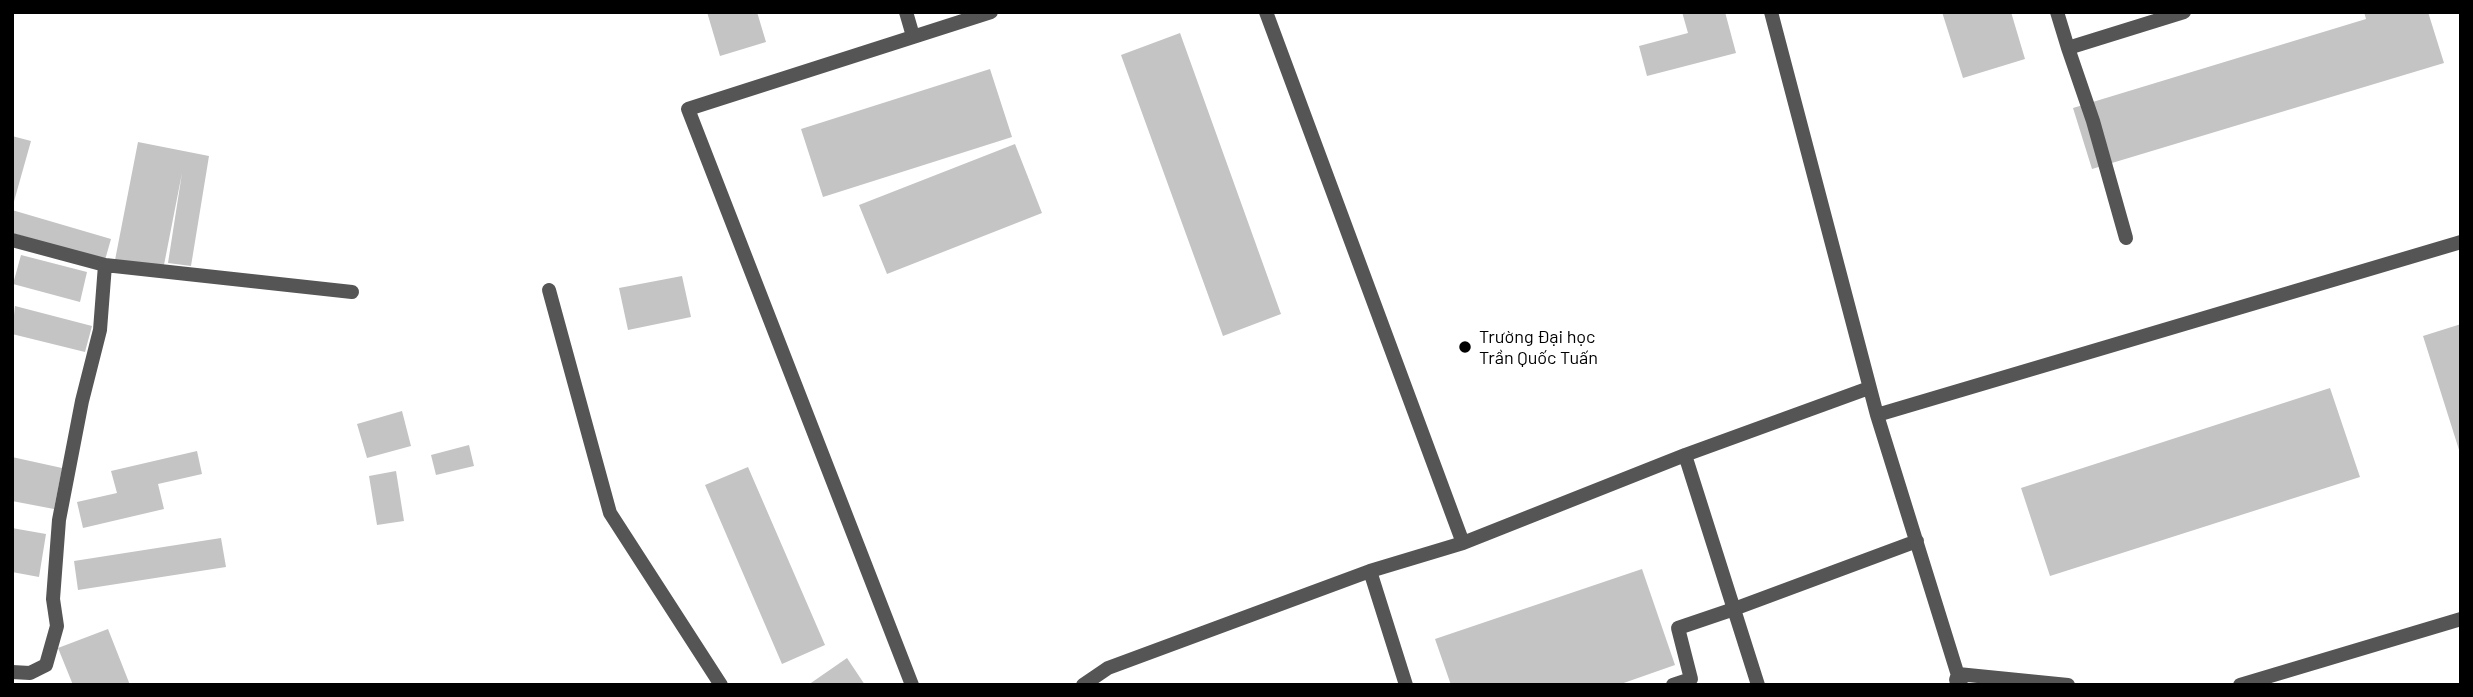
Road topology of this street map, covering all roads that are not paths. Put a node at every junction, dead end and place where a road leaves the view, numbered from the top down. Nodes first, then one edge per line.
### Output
1 (906, 12) edge
2 (991, 12) edge
3 (1266, 12) edge
4 (1771, 12) edge
5 (2057, 12) edge
6 (2184, 12) edge
7 (914, 36) junction
8 (2068, 48) junction
9 (2126, 238) dead end
10 (12, 240) edge
11 (2461, 242) edge
12 (105, 265) junction
13 (549, 290) dead end
14 (352, 292) dead end
15 (1869, 387) junction
16 (1877, 415) junction
17 (1685, 455) junction
18 (1917, 541) junction
19 (1463, 542) junction
20 (1370, 571) junction
21 (1734, 610) junction
22 (2461, 619) edge
23 (12, 672) edge
24 (1958, 681) edge
25 (721, 685) edge
26 (912, 685) edge
27 (1083, 685) edge
28 (1406, 685) edge
29 (1673, 685) edge
30 (1758, 685) edge
31 (2068, 685) edge
32 (2240, 685) edge

1 - 7 street
2 - 7 street
3 - 19 street
4 - 15 street
5 - 8 street
6 - 8 street
7 - 26 street
8 - 9 street
10 - 12 street
11 - 16 street
12 - 14 street
12 - 23 street
13 - 25 street
15 - 16 street
15 - 17 street
16 - 18 street
17 - 19 street
17 - 21 street
18 - 21 street
18 - 24 street
19 - 20 street
20 - 27 street
20 - 28 street
21 - 29 street
21 - 30 street
22 - 32 street
24 - 31 street

